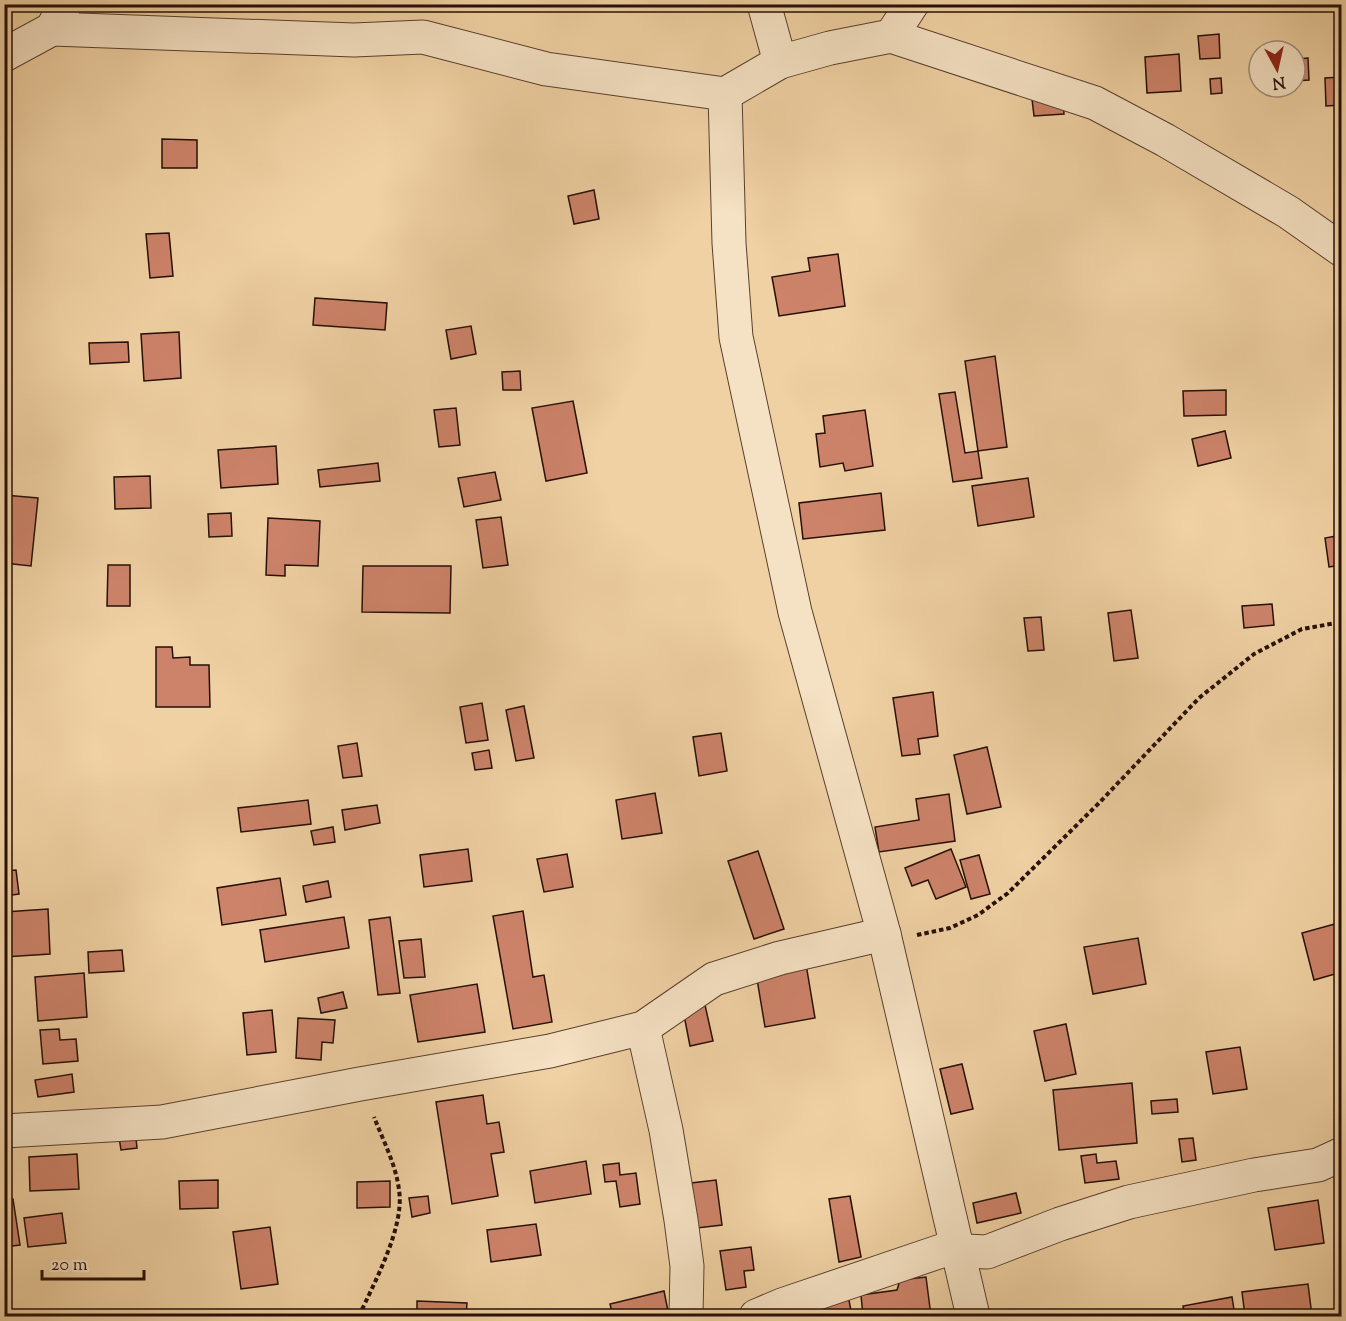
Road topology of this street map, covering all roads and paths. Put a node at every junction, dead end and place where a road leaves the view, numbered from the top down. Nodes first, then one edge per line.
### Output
1 (764, 4) edge
2 (912, 4) edge
3 (58, 17) edge
4 (891, 36) junction
5 (4, 55) edge
6 (780, 62) junction
7 (725, 94) junction
8 (1341, 250) edge
9 (1341, 622) edge
10 (884, 934) junction
11 (643, 1028) junction
12 (360, 1084) junction
13 (4, 1131) edge
14 (1341, 1154) edge
15 (956, 1246) junction
16 (359, 1317) edge
17 (686, 1317) edge
18 (756, 1317) edge
19 (973, 1317) edge

1 - 6 street
2 - 4 street
3 - 5 street
3 - 7 street
4 - 6 street
4 - 8 street
6 - 7 street
7 - 10 street
9 - 10 path
10 - 11 street
10 - 15 street
11 - 12 street
11 - 17 street
12 - 13 street
12 - 16 path
14 - 15 street
15 - 18 street
15 - 19 street

